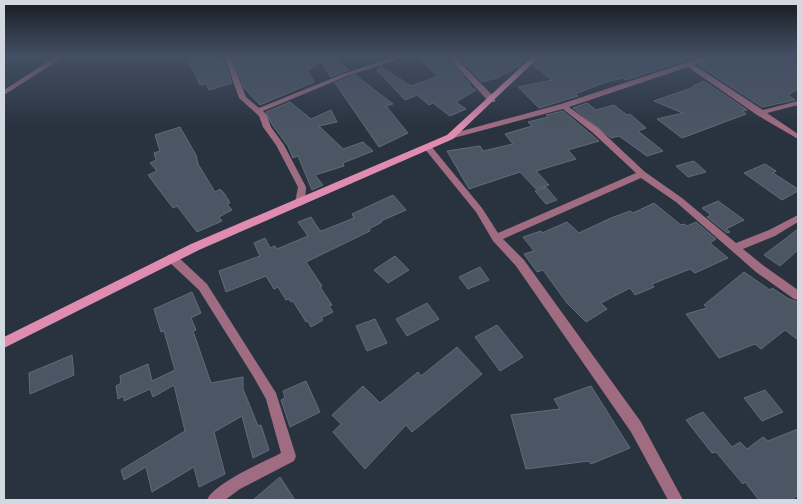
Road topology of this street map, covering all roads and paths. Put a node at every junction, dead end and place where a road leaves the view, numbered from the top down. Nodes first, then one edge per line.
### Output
1 (24, 80) edge
2 (236, 80) edge
3 (334, 80) edge
4 (472, 80) edge
5 (513, 80) edge
6 (642, 80) edge
7 (714, 80) edge
8 (4, 92) edge
9 (492, 100) junction
10 (798, 103) edge
11 (564, 106) junction
12 (258, 111) junction
13 (760, 113) junction
14 (450, 137) junction
15 (798, 137) edge
16 (428, 148) junction
17 (642, 174) junction
18 (300, 203) junction
19 (798, 218) edge
20 (496, 238) junction
21 (734, 248) junction
22 (172, 258) junction
23 (798, 296) edge
24 (4, 343) edge
25 (214, 500) edge
26 (676, 500) edge

1 - 8 street
2 - 12 street
3 - 12 street
4 - 9 street
5 - 9 main road
6 - 11 street
7 - 13 street
9 - 14 main road
10 - 13 street
11 - 14 street
11 - 17 street
12 - 18 street
13 - 15 street
14 - 16 main road
16 - 18 main road
16 - 20 street
17 - 20 street
17 - 21 street
18 - 22 main road
19 - 21 street
20 - 26 street
21 - 23 street
22 - 24 main road
22 - 25 street

